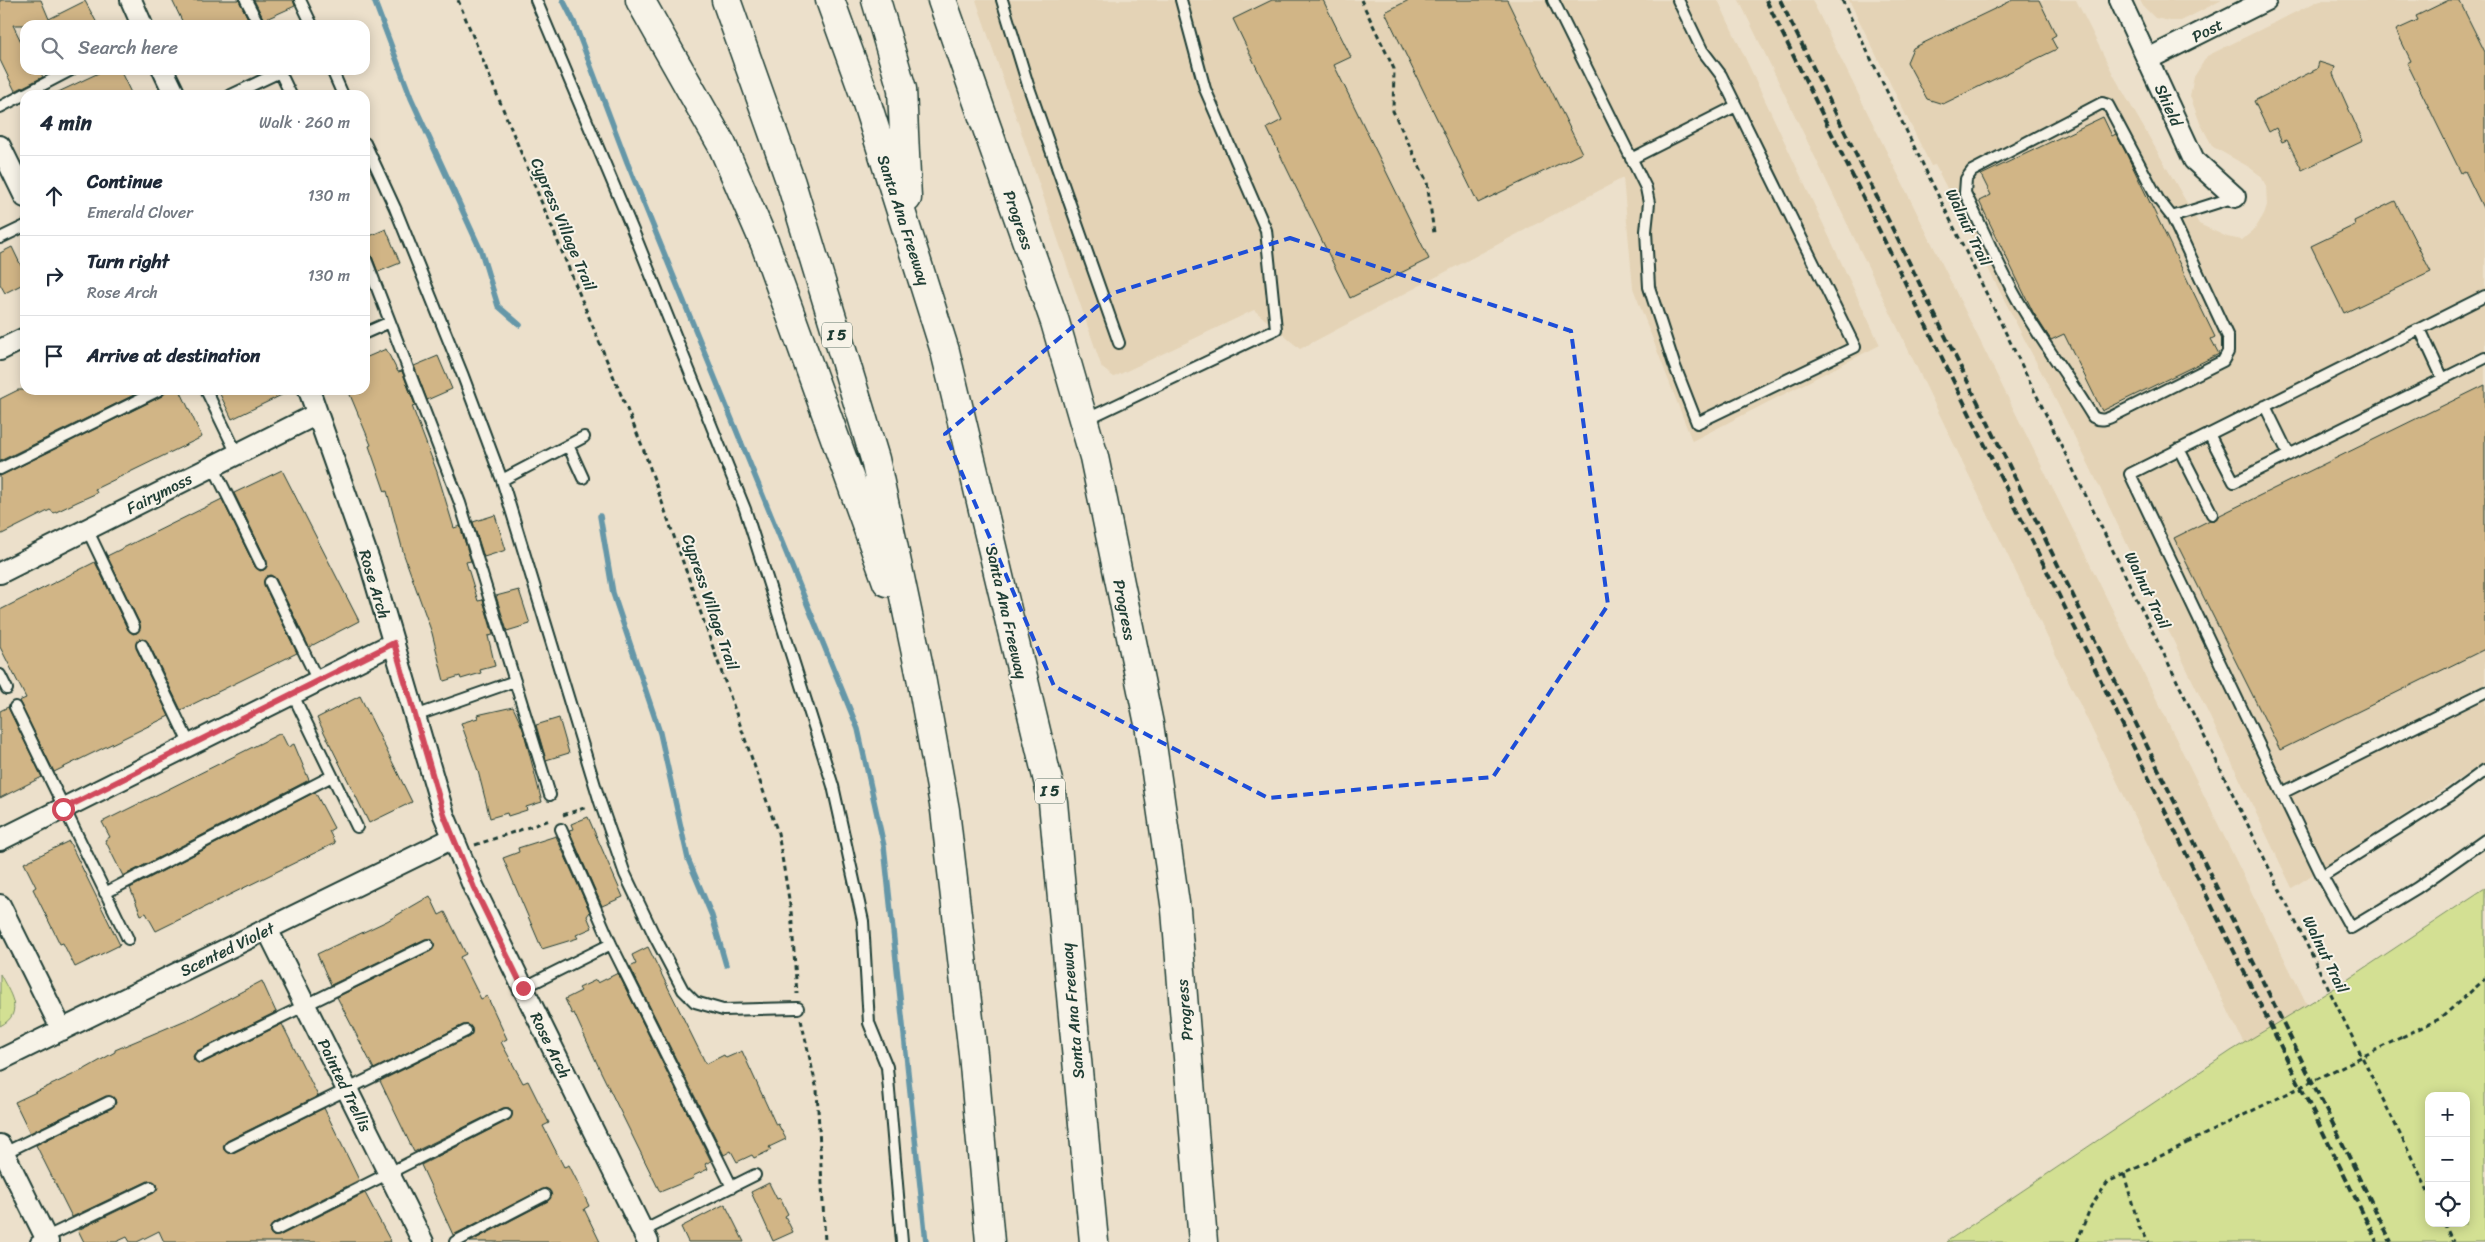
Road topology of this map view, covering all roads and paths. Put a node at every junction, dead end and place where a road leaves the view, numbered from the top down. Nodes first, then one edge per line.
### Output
1 (131, 0) edge
2 (246, 0) edge
3 (300, 0) edge
4 (458, 0) edge
5 (536, 0) edge
6 (640, 0) edge
7 (726, 0) edge
8 (830, 0) edge
9 (876, 0) edge
10 (942, 0) edge
11 (1002, 0) edge
12 (1181, 0) edge
13 (1361, 0) edge
14 (1553, 0) edge
15 (1678, 0) edge
16 (1842, 0) edge
17 (2120, 0) edge
18 (2266, 0) edge
19 (140, 20) edge
20 (256, 20) edge
21 (310, 20) edge
22 (2148, 59) junction
23 (61, 75) edge
24 (165, 75) edge
25 (272, 75) edge
26 (282, 75) edge
27 (334, 75) edge
28 (33, 90) edge
29 (173, 90) edge
30 (241, 90) edge
31 (289, 90) edge
32 (341, 90) edge
33 (20, 97) edge
34 (1736, 106) junction
35 (0, 107) edge
36 (0, 146) edge
37 (370, 154) edge
38 (1631, 159) junction
39 (20, 187) edge
40 (2235, 196) joint
41 (2172, 217) junction
42 (20, 228) edge
43 (1434, 233) dead end
44 (908, 234) junction
45 (0, 238) edge
46 (370, 270) edge
47 (2485, 296) edge
48 (390, 322) junction
49 (2420, 329) junction
50 (370, 331) edge
51 (20, 340) edge
52 (1119, 343) dead end
53 (0, 350) edge
54 (2485, 358) edge
55 (2443, 379) junction
56 (149, 395) edge
57 (208, 395) edge
58 (311, 395) edge
59 (2265, 406) junction
60 (317, 414) junction
61 (1084, 421) junction
62 (2209, 434) junction
63 (584, 436) dead end
64 (568, 445) junction
65 (2179, 449) junction
66 (237, 454) junction
67 (2289, 455) junction
68 (213, 466) junction
69 (0, 469) edge
70 (583, 478) dead end
71 (502, 480) junction
72 (2212, 514) dead end
73 (87, 529) junction
74 (261, 564) dead end
75 (0, 573) edge
76 (270, 582) dead end
77 (134, 627) dead end
78 (394, 643) junction
79 (142, 645) dead end
80 (0, 675) edge
81 (921, 677) junction
82 (318, 681) junction
83 (515, 681) junction
84 (7, 689) dead end
85 (2485, 692) edge
86 (292, 693) junction
87 (15, 707) dead end
88 (415, 716) junction
89 (190, 745) junction
90 (2485, 770) edge
91 (332, 776) junction
92 (2282, 793) junction
93 (550, 795) joint
94 (600, 802) junction
95 (63, 809) junction
96 (559, 816) dead end
97 (551, 819) junction
98 (357, 827) dead end
99 (561, 829) joint
100 (0, 840) edge
101 (2485, 840) edge
102 (456, 844) junction
103 (2322, 876) junction
104 (105, 893) junction
105 (0, 905) edge
106 (267, 929) junction
107 (128, 939) dead end
108 (611, 944) junction
109 (428, 945) dead end
110 (2485, 979) edge
111 (523, 988) junction
112 (305, 1006) junction
113 (798, 1008) junction
114 (62, 1030) junction
115 (466, 1032) dead end
116 (200, 1057) dead end
117 (0, 1060) edge
118 (347, 1090) junction
119 (109, 1102) dead end
120 (506, 1114) dead end
121 (230, 1147) dead end
122 (1, 1151) edge
123 (389, 1173) junction
124 (2124, 1174) junction
125 (755, 1175) dead end
126 (2425, 1184) edge
127 (151, 1187) dead end
128 (732, 1187) junction
129 (545, 1195) dead end
130 (2446, 1227) edge
131 (276, 1230) dead end
132 (646, 1237) edge
133 (44, 1240) edge
134 (422, 1242) edge
135 (455, 1242) edge
136 (825, 1242) edge
137 (902, 1242) edge
138 (990, 1242) edge
139 (1094, 1242) edge
140 (1203, 1242) edge
141 (2077, 1242) edge
142 (2149, 1242) edge
143 (2453, 1242) edge

1 - 19 street
2 - 20 lane
3 - 21 lane
4 - 113 path, Cypress Village Trail
5 - 137 lane
6 - 81 main road
7 - 81 main road, I 5
8 - 44 main road, Santa Ana Freeway / I 5
9 - 44 main road
10 - 61 main road, Progress
11 - 52 lane
12 - 61 lane
13 - 43 path
14 - 38 lane
15 - 34 lane
16 - 126 path, Walnut Trail
17 - 22 street, Shield
18 - 22 street, Post
22 - 40 street, Shield
23 - 28 lane
24 - 29 street
25 - 30 lane
26 - 31 lane
27 - 32 lane
33 - 35 lane
34 - 38 lane
34 - 38 lane
36 - 39 street
37 - 71 lane
40 - 41 lane
41 - 41 lane
42 - 45 lane
44 - 139 main road, Santa Ana Freeway / I 5
46 - 48 lane
47 - 49 lane
48 - 50 lane
48 - 83 lane
49 - 55 lane
49 - 59 lane
51 - 53 street
54 - 55 lane
55 - 67 lane
56 - 69 lane
57 - 66 lane
58 - 60 street, Rose Arch
59 - 62 lane
59 - 67 lane
60 - 66 street, Fairymoss
60 - 78 street, Rose Arch
61 - 140 main road, Progress
62 - 65 lane
62 - 67 lane
63 - 64 lane
64 - 70 lane
64 - 71 lane
65 - 72 lane
65 - 92 lane
66 - 68 street, Fairymoss
68 - 73 street, Fairymoss
68 - 74 lane
71 - 94 lane
73 - 75 street, Fairymoss
73 - 77 lane
76 - 82 lane
78 - 82 street
78 - 88 street, Rose Arch
79 - 89 lane
80 - 84 lane
81 - 138 main road, I 5
82 - 86 street
83 - 88 lane
83 - 93 lane
85 - 92 lane
86 - 89 street
86 - 91 lane
87 - 95 lane
88 - 102 street, Rose Arch
89 - 95 street
90 - 103 lane
91 - 98 lane
91 - 104 lane
92 - 103 lane
93 - 97 path
94 - 96 path
94 - 113 lane
95 - 100 street
95 - 104 lane
97 - 99 path
97 - 102 path
99 - 108 lane
101 - 103 lane
102 - 106 street, Scented Violet
102 - 111 street, Rose Arch
104 - 107 lane
105 - 114 street
106 - 112 street, Painted Trellis
106 - 114 street, Scented Violet
108 - 111 lane
108 - 128 lane
109 - 112 lane
110 - 124 path, bridge
111 - 132 street, Rose Arch
112 - 116 lane
112 - 118 street, Painted Trellis
113 - 136 path, Cypress Village Trail
114 - 117 street, Scented Violet
115 - 118 lane
118 - 121 lane
118 - 123 street, Painted Trellis
119 - 122 lane
120 - 123 lane
122 - 133 street
123 - 131 lane
123 - 134 street, Painted Trellis
124 - 141 path
124 - 142 path
125 - 128 lane
127 - 133 lane
128 - 132 lane
129 - 135 lane
130 - 143 path

